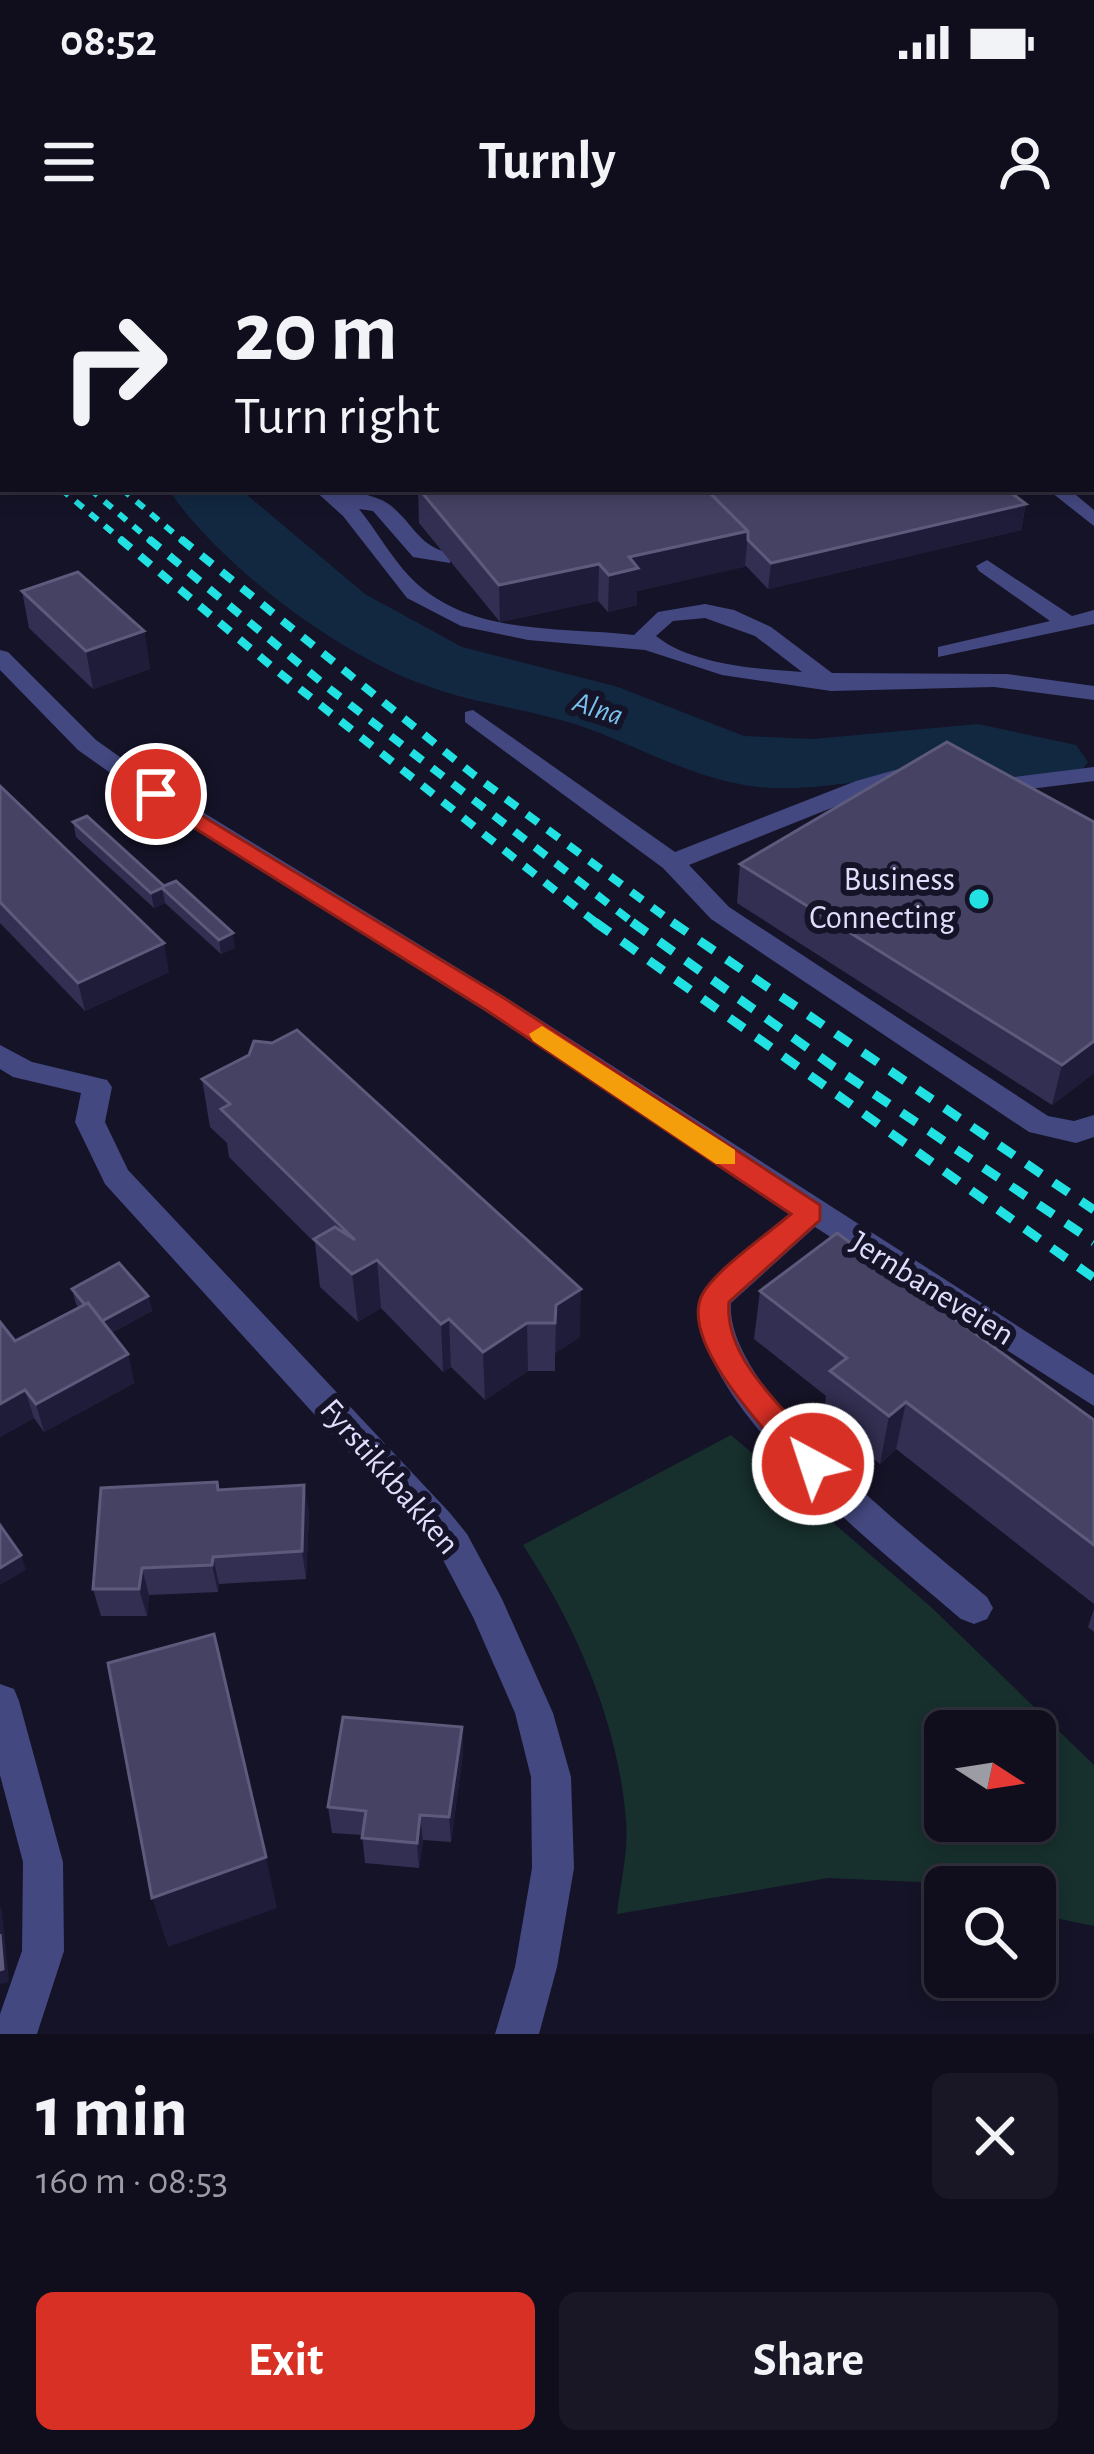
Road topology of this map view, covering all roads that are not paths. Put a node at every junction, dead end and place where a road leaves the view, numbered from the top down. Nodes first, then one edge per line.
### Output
1 (1061, 492) edge
2 (333, 494) edge
3 (1094, 520) edge
4 (442, 558) edge
5 (987, 566) dead end
6 (1094, 617) edge
7 (1068, 623) junction
8 (650, 644) junction
9 (946, 652) dead end
10 (0, 658) edge
11 (831, 684) junction
12 (1094, 693) edge
13 (473, 717) dead end
14 (947, 770) edge
15 (1094, 774) edge
16 (981, 775) edge
17 (1014, 784) junction
18 (1054, 805) edge
19 (672, 862) junction
20 (0, 1055) edge
21 (1094, 1125) edge
22 (798, 1222) junction
23 (1094, 1392) edge
24 (974, 1608) dead end
25 (0, 1702) edge
26 (15, 2034) edge
27 (518, 2034) edge

1 - 3 street
2 - 4 street
2 - 8 street
5 - 7 street
6 - 7 street
7 - 9 street
8 - 11 street
8 - 11 street
10 - 22 street, Jernbaneveien
11 - 12 street
13 - 19 street
14 - 19 street
15 - 17 street
16 - 17 street
17 - 18 street
19 - 21 street
20 - 27 street, Fyrstikkbakken
22 - 23 street, Jernbaneveien
22 - 24 street
25 - 26 street

